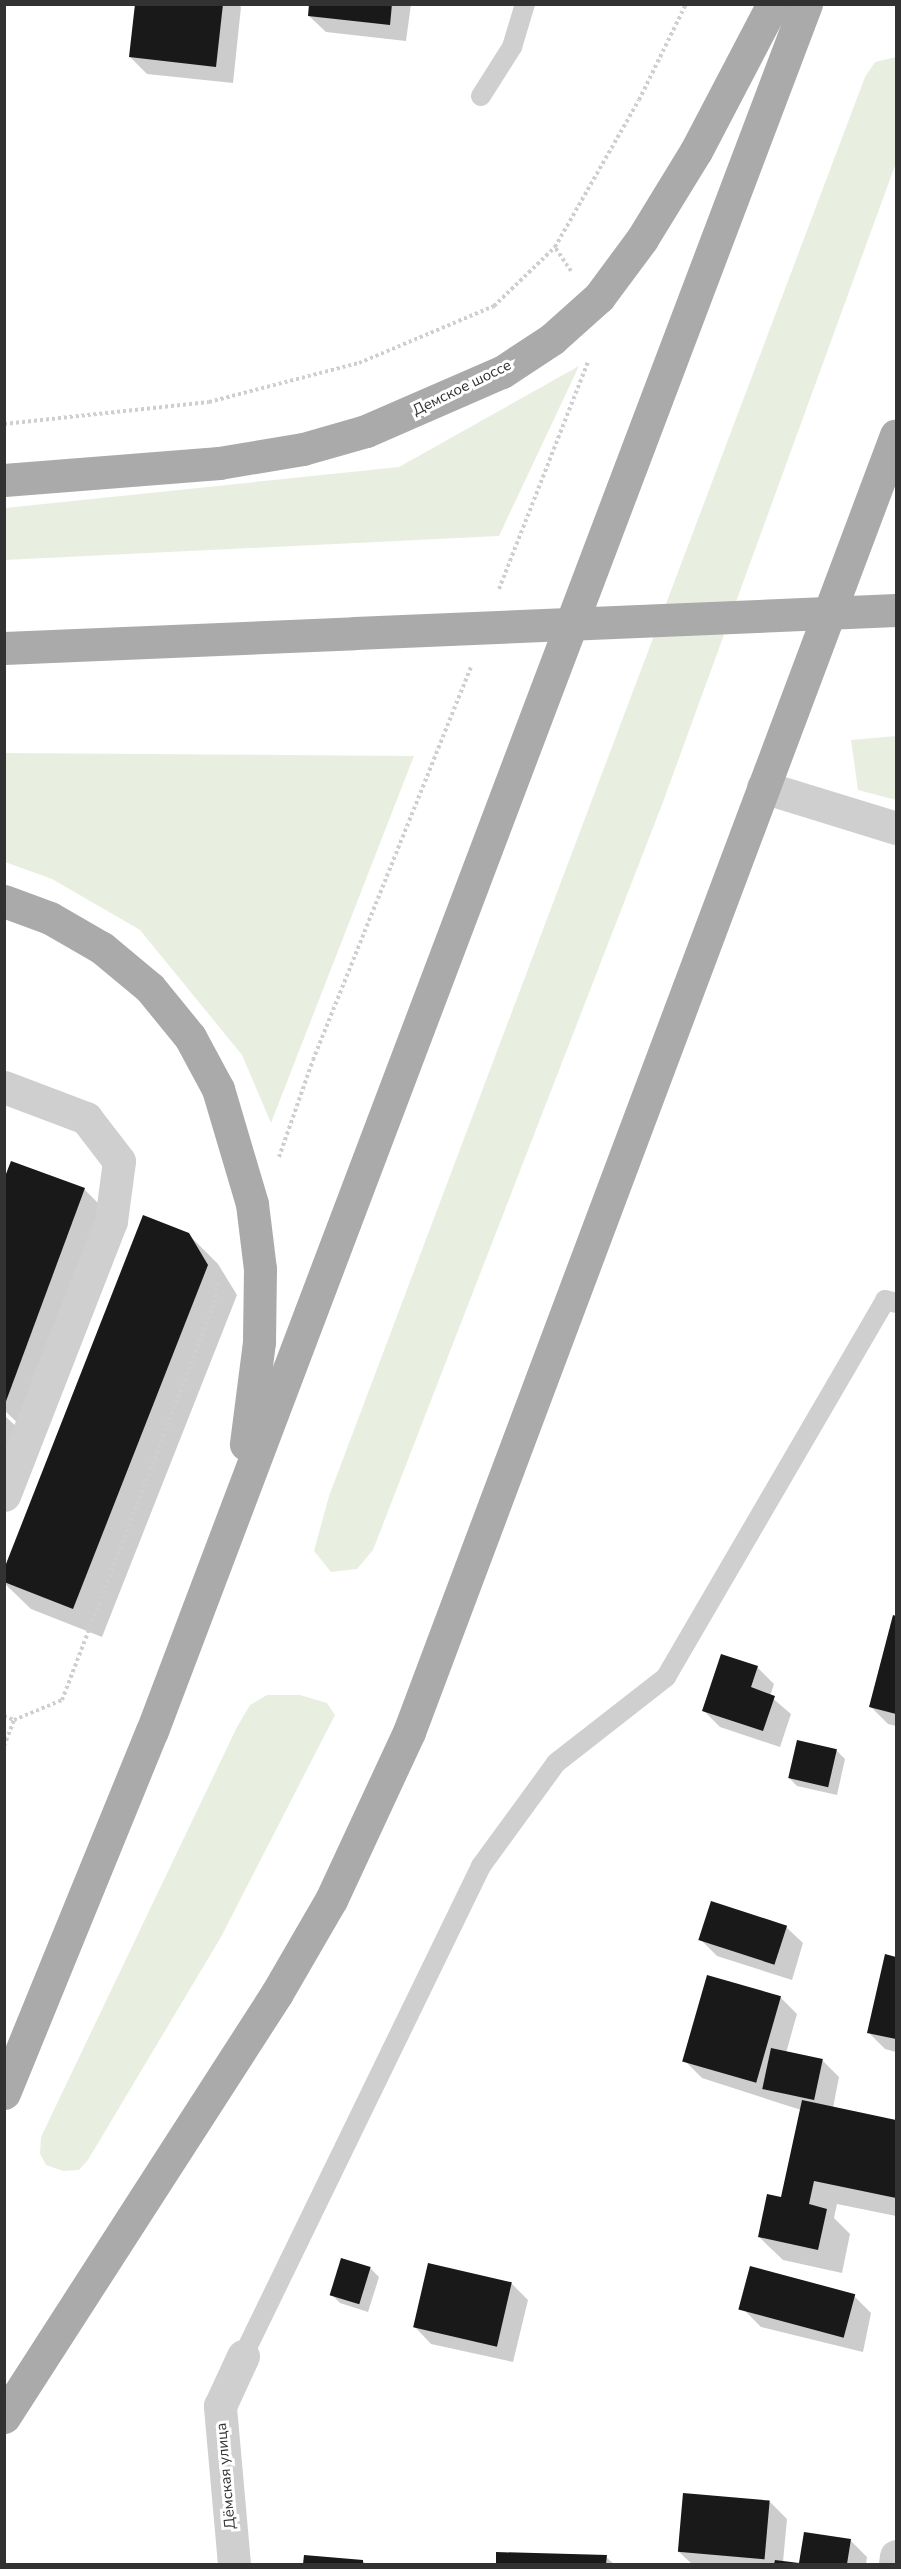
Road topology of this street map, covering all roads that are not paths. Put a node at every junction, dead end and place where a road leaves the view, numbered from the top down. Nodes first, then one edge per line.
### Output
1 (525, 4) edge
2 (773, 4) edge
3 (806, 4) edge
4 (481, 96) dead end
5 (897, 435) edge
6 (4, 480) edge
7 (897, 610) edge
8 (4, 648) edge
9 (763, 788) junction
10 (897, 828) edge
11 (4, 901) edge
12 (4, 1087) edge
13 (897, 1303) edge
14 (4, 1495) edge
15 (235, 1512) junction
16 (8, 2076) edge
17 (243, 2356) joint
18 (4, 2417) edge
19 (897, 2556) edge
20 (234, 2565) edge
21 (895, 2565) edge

1 - 4 lane
2 - 6 main road, Демское шоссе
3 - 15 main road
5 - 9 main road
7 - 8 main road, bridge
9 - 10 street
9 - 18 main road
11 - 15 main road
12 - 14 street
13 - 17 lane
15 - 16 main road
17 - 20 street, Дёмская улица
19 - 21 street

